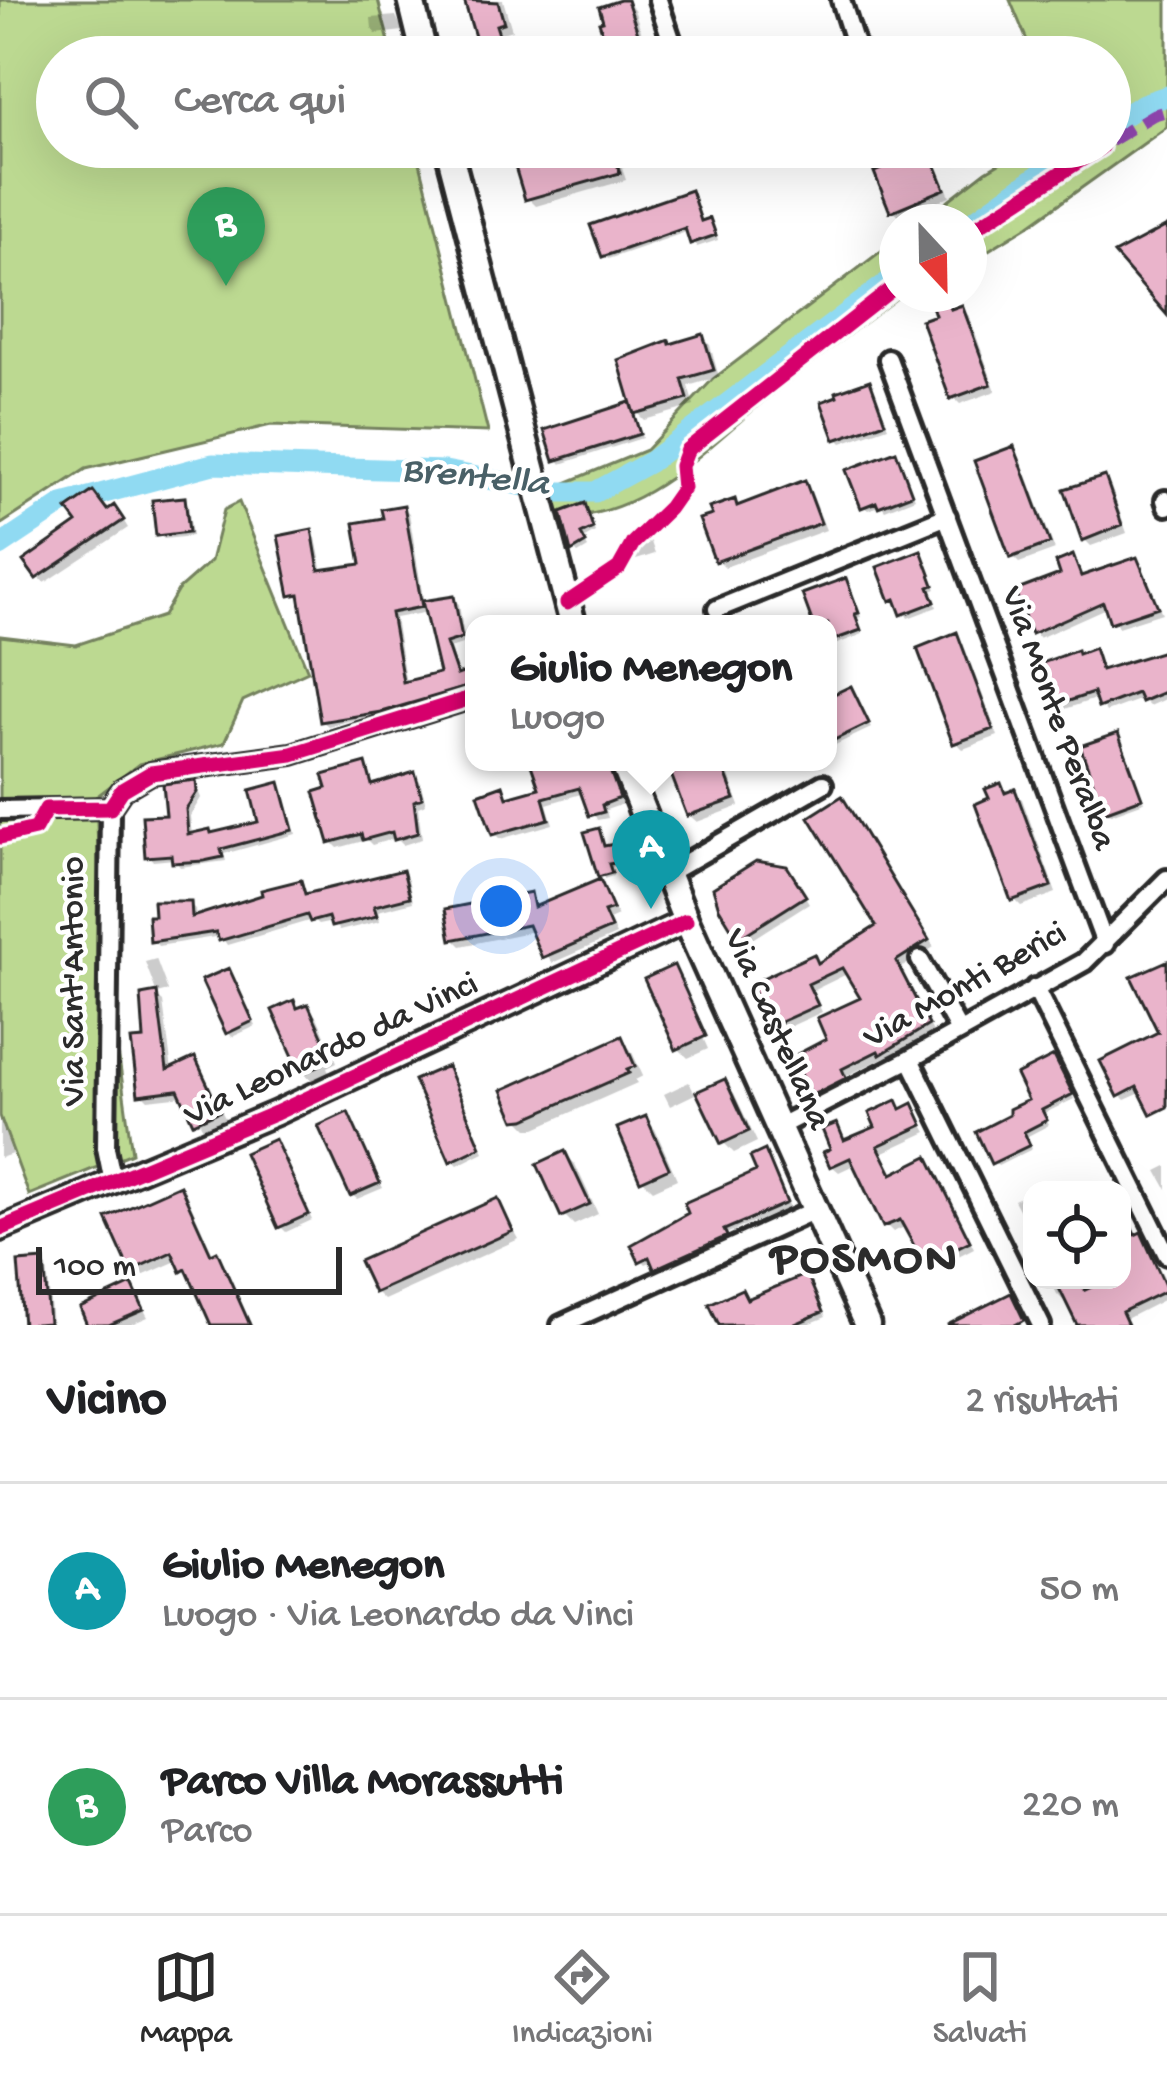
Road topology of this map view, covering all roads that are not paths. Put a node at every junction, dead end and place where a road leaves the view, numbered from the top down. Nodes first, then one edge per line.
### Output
1 (411, 0) edge
2 (658, 0) edge
3 (841, 0) edge
4 (420, 36) edge
5 (670, 36) edge
6 (852, 36) edge
7 (453, 168) edge
8 (888, 359) dead end
9 (946, 516) junction
10 (717, 609) dead end
11 (571, 615) edge
12 (465, 700) edge
13 (627, 771) edge
14 (824, 784) dead end
15 (110, 808) junction
16 (0, 810) edge
17 (668, 873) junction
18 (1167, 879) edge
19 (686, 921) junction
20 (1105, 944) junction
21 (920, 960) dead end
22 (1035, 988) junction
23 (959, 1031) junction
24 (910, 1059) junction
25 (778, 1126) junction
26 (113, 1182) junction
27 (815, 1210) junction
28 (0, 1229) edge
29 (1167, 1255) edge
30 (561, 1325) edge
31 (867, 1325) edge
32 (1040, 1325) edge

1 - 4 main road
2 - 5 street
3 - 6 street
7 - 11 main road
8 - 9 street, Via Monte Peralba
9 - 10 street
9 - 20 street, Via Monte Peralba
12 - 15 street, Via Sant'Antonio
13 - 17 main road, Via Castellana
14 - 17 street
15 - 16 street
15 - 26 street, Via Sant'Antonio
17 - 19 main road, Via Castellana
18 - 20 street, Via Monti Berici
19 - 25 main road, Via Castellana
19 - 26 street, Via Leonardo da Vinci
20 - 22 street, Via Monti Berici
21 - 23 street
22 - 23 street, Via Monti Berici
22 - 29 street
23 - 24 street, Via Monti Berici
24 - 25 street, Via Monti Berici
24 - 32 street
25 - 27 main road, Via Castellana
26 - 28 street, Via Leonardo da Vinci
27 - 30 street
27 - 31 main road, Via Castellana

